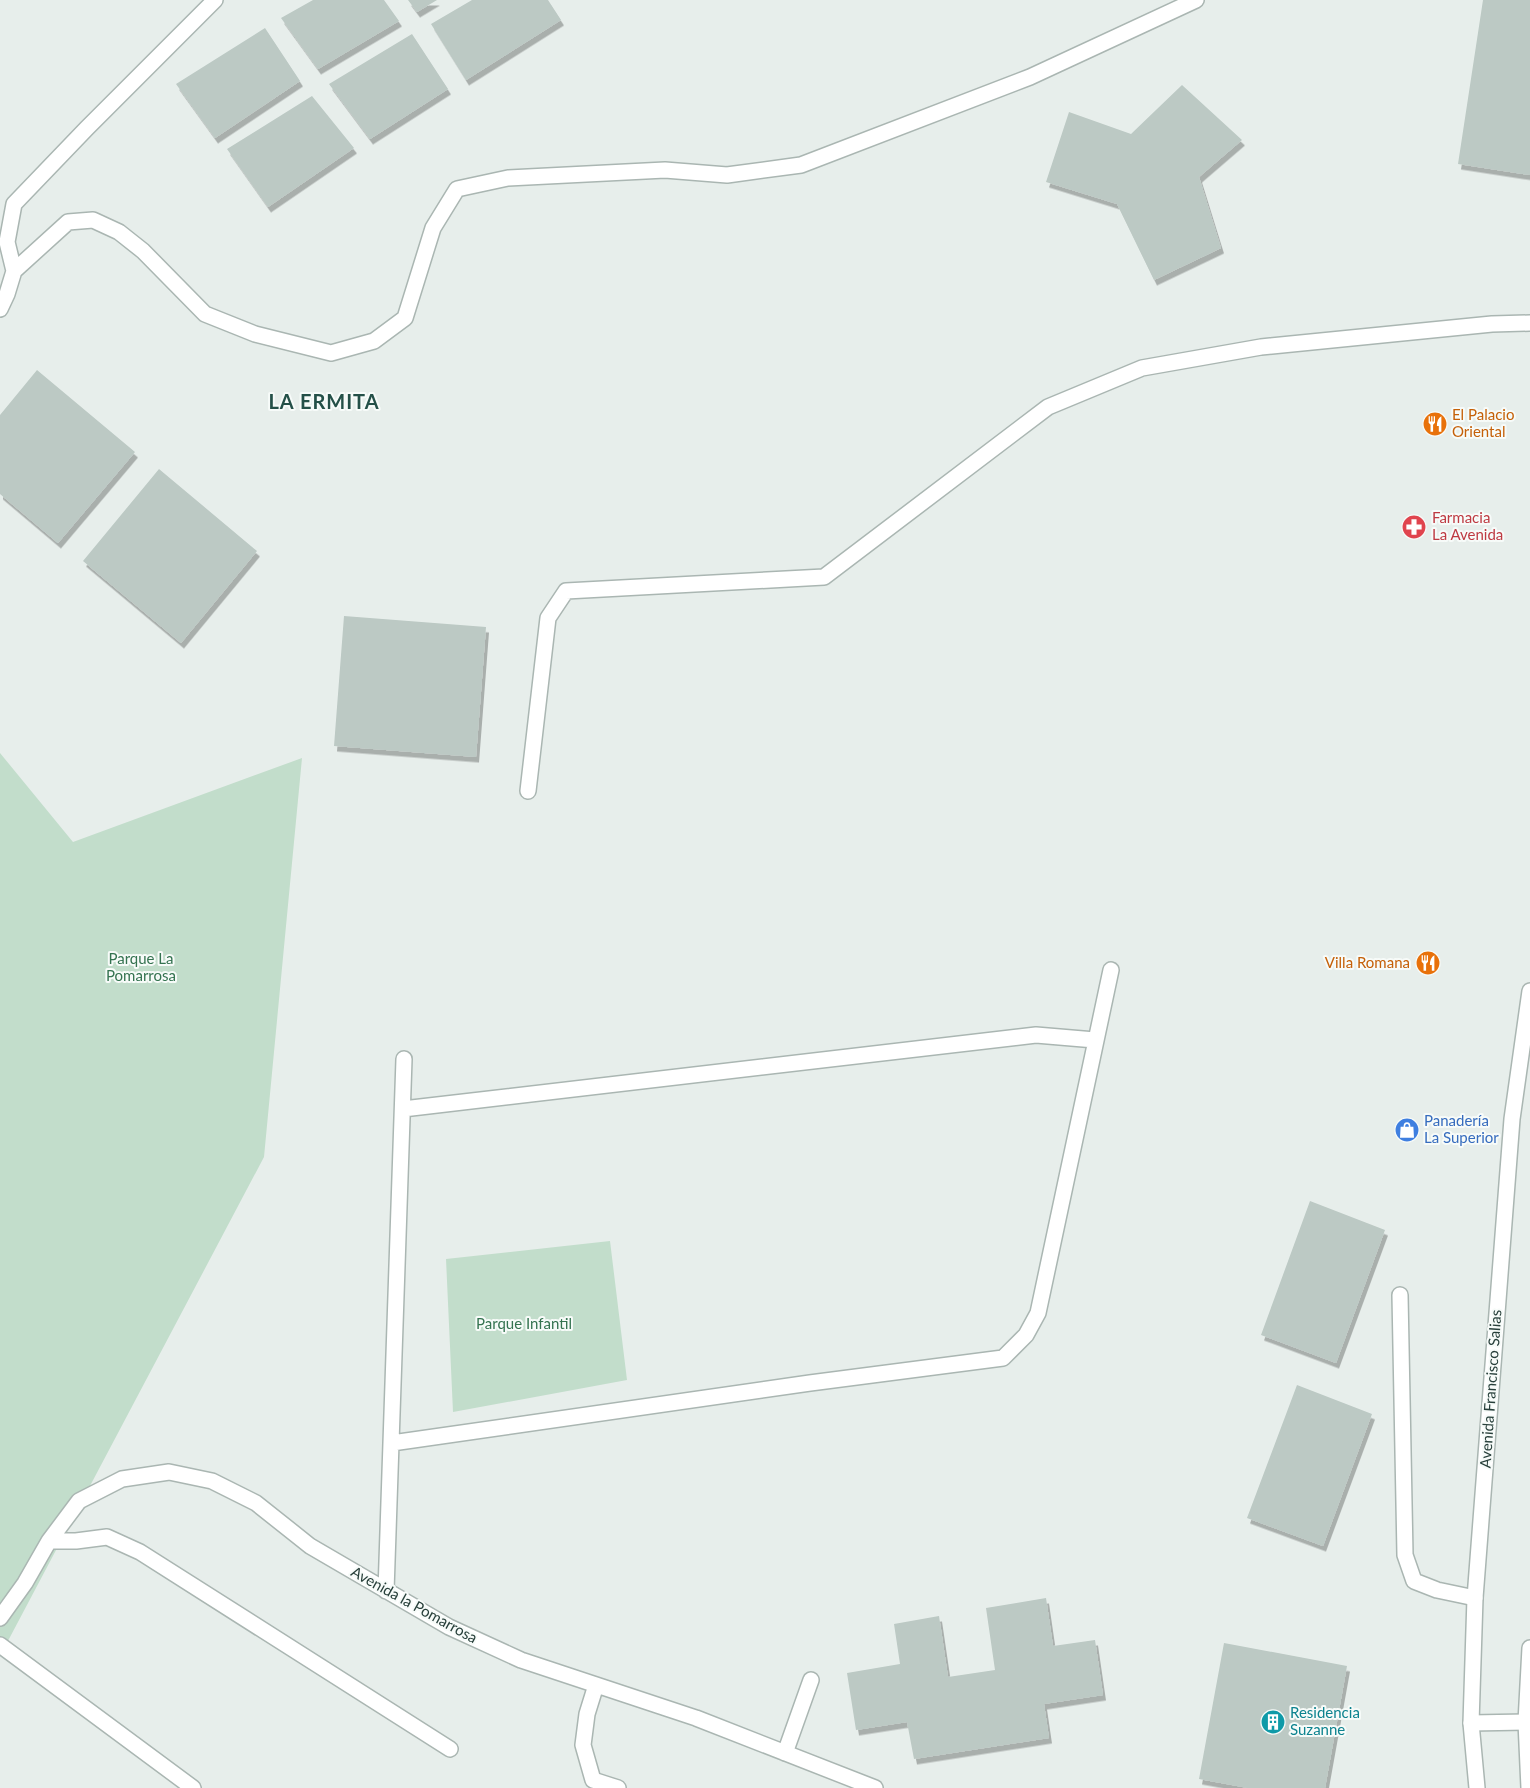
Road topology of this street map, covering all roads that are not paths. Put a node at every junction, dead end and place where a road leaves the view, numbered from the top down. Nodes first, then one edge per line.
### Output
1 (215, 0) edge
2 (1196, 0) edge
3 (14, 271) junction
4 (0, 310) edge
5 (1530, 323) edge
6 (528, 791) dead end
7 (1111, 970) dead end
8 (1530, 991) edge
9 (1095, 1040) junction
10 (404, 1058) dead end
11 (403, 1109) junction
12 (1400, 1295) dead end
13 (392, 1443) junction
14 (49, 1541) junction
15 (386, 1591) junction
16 (1475, 1598) junction
17 (0, 1618) edge
18 (0, 1645) edge
19 (1530, 1648) edge
20 (811, 1680) dead end
21 (596, 1685) junction
22 (1528, 1722) edge
23 (1471, 1723) junction
24 (450, 1749) dead end
25 (785, 1753) junction
26 (193, 1788) edge
27 (618, 1788) edge
28 (875, 1788) edge
29 (1477, 1788) edge
30 (1529, 1788) edge

1 - 3 street
2 - 3 street
3 - 4 street
5 - 6 street
7 - 9 street
8 - 16 street, Avenida Francisco Salias
9 - 11 street
9 - 13 street
10 - 11 street
11 - 13 street
12 - 16 street
13 - 15 street
14 - 15 street, Avenida la Pomarrosa
14 - 17 street
14 - 24 street
15 - 21 street, Avenida la Pomarrosa
16 - 23 street, Avenida Francisco Salias
18 - 26 street
19 - 22 street
20 - 25 street
21 - 25 street, Avenida la Pomarrosa
21 - 27 street
22 - 23 street
22 - 30 street
23 - 29 street, Avenida Francisco Salias
25 - 28 street, Avenida la Pomarrosa

